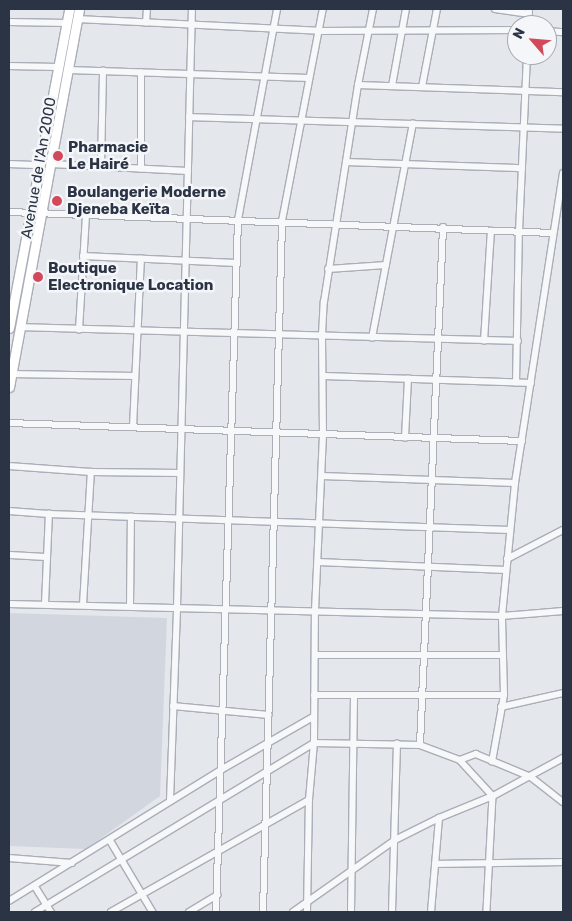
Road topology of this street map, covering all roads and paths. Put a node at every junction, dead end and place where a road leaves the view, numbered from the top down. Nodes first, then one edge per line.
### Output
1 (69, 9) edge
2 (79, 9) edge
3 (147, 9) edge
4 (192, 9) edge
5 (277, 9) edge
6 (323, 9) edge
7 (373, 9) edge
8 (406, 9) edge
9 (437, 9) edge
10 (496, 9) edge
11 (529, 12) edge
12 (78, 19) junction
13 (9, 22) edge
14 (67, 23) junction
15 (146, 23) junction
16 (191, 26) junction
17 (273, 29) junction
18 (507, 30) edge
19 (319, 31) junction
20 (369, 32) junction
21 (402, 32) junction
22 (433, 32) junction
23 (526, 65) edge
24 (9, 66) edge
25 (58, 67) junction
26 (69, 70) junction
27 (103, 71) junction
28 (141, 73) junction
29 (190, 74) junction
30 (264, 77) junction
31 (309, 78) junction
32 (358, 85) junction
33 (392, 86) junction
34 (422, 87) junction
35 (525, 90) junction
36 (563, 92) edge
37 (189, 118) junction
38 (256, 120) junction
39 (300, 121) junction
40 (352, 122) junction
41 (413, 124) junction
42 (524, 128) junction
43 (563, 129) edge
44 (346, 162) junction
45 (9, 164) edge
46 (41, 164) junction
47 (51, 164) junction
48 (406, 164) junction
49 (101, 167) junction
50 (522, 168) junction
51 (140, 169) junction
52 (188, 172) junction
53 (563, 174) edge
54 (561, 197) edge
55 (9, 212) edge
56 (32, 213) junction
57 (42, 213) junction
58 (86, 215) junction
59 (187, 218) junction
60 (238, 220) junction
61 (282, 222) junction
62 (336, 224) junction
63 (393, 227) junction
64 (443, 228) junction
65 (491, 231) junction
66 (519, 232) junction
67 (553, 233) junction
68 (83, 256) junction
69 (141, 259) junction
70 (186, 261) junction
71 (236, 263) junction
72 (386, 265) junction
73 (328, 269) junction
74 (20, 327) junction
75 (9, 328) edge
76 (79, 330) junction
77 (137, 331) junction
78 (184, 332) junction
79 (234, 334) junction
80 (281, 335) junction
81 (322, 335) junction
82 (372, 338) junction
83 (438, 339) junction
84 (484, 341) junction
85 (518, 342) junction
86 (11, 374) junction
87 (135, 376) junction
88 (324, 376) junction
89 (408, 379) junction
90 (436, 379) junction
91 (516, 383) junction
92 (531, 383) junction
93 (9, 387) edge
94 (9, 423) edge
95 (133, 427) junction
96 (182, 429) junction
97 (231, 431) junction
98 (278, 432) junction
99 (323, 434) junction
100 (405, 438) junction
101 (434, 438) junction
102 (522, 441) junction
103 (9, 466) edge
104 (91, 472) junction
105 (180, 473) junction
106 (322, 476) junction
107 (432, 479) junction
108 (515, 483) junction
109 (9, 511) edge
110 (49, 514) junction
111 (88, 516) junction
112 (131, 517) junction
113 (179, 519) junction
114 (228, 521) junction
115 (275, 522) junction
116 (320, 524) junction
117 (430, 527) junction
118 (510, 530) junction
119 (563, 530) edge
120 (9, 554) edge
121 (48, 557) junction
122 (507, 559) junction
123 (318, 562) junction
124 (428, 566) junction
125 (506, 570) junction
126 (9, 604) edge
127 (45, 604) junction
128 (83, 605) junction
129 (130, 606) junction
130 (177, 608) junction
131 (226, 609) junction
132 (272, 610) junction
133 (315, 611) junction
134 (563, 611) edge
135 (426, 613) junction
136 (502, 616) junction
137 (424, 654) junction
138 (314, 655) junction
139 (503, 655) junction
140 (563, 692) edge
141 (504, 695) junction
142 (314, 696) junction
143 (354, 696) junction
144 (422, 696) junction
145 (173, 706) junction
146 (500, 707) junction
147 (222, 710) junction
148 (268, 715) junction
149 (313, 718) junction
150 (314, 742) junction
151 (354, 742) junction
152 (267, 744) junction
153 (397, 744) junction
154 (420, 745) junction
155 (563, 758) edge
156 (460, 760) junction
157 (492, 762) junction
158 (221, 770) junction
159 (268, 771) junction
160 (531, 776) junction
161 (494, 796) junction
162 (222, 799) junction
163 (308, 800) junction
164 (170, 801) junction
165 (563, 802) edge
166 (439, 818) junction
167 (267, 825) junction
168 (110, 840) junction
169 (394, 840) junction
170 (218, 851) junction
171 (9, 858) edge
172 (122, 859) junction
173 (563, 862) edge
174 (72, 863) junction
175 (491, 863) junction
176 (435, 864) junction
177 (351, 871) junction
178 (35, 886) junction
179 (142, 893) junction
180 (217, 895) junction
181 (9, 901) edge
182 (307, 904) junction
183 (46, 905) junction
184 (35, 912) edge
185 (51, 912) edge
186 (110, 912) edge
187 (153, 912) edge
188 (189, 912) edge
189 (216, 912) edge
190 (264, 912) edge
191 (292, 912) edge
192 (307, 912) edge
193 (350, 912) edge
194 (392, 912) edge
195 (431, 912) edge
196 (488, 912) edge

1 - 14 main road, Avenue de l'An 2000
2 - 12 main road, Avenue de l'An 2000
3 - 15 street
4 - 16 street
5 - 17 street
6 - 19 street
7 - 20 street
8 - 21 street
9 - 22 street
10 - 11 street
12 - 15 street
12 - 26 main road, Avenue de l'An 2000
13 - 14 street
14 - 25 main road, Avenue de l'An 2000
15 - 16 street
16 - 17 street
16 - 29 street
17 - 19 street
17 - 30 street
18 - 22 street
19 - 20 street
19 - 31 street
20 - 21 street
20 - 32 street
21 - 22 street
21 - 33 street
22 - 34 street
23 - 35 street
24 - 25 street
25 - 46 main road, Avenue de l'An 2000
26 - 27 street
26 - 47 main road, Avenue de l'An 2000
27 - 28 street
27 - 49 street
28 - 29 street
28 - 51 street
29 - 30 street
29 - 37 street
30 - 31 street
30 - 38 street
31 - 39 street
32 - 33 street
32 - 40 street
33 - 34 street
34 - 35 street
35 - 36 street
35 - 42 street
37 - 38 street
37 - 52 street
38 - 39 street
38 - 60 street
39 - 40 street
39 - 61 street
40 - 41 street
40 - 44 street
41 - 42 street
41 - 48 street
42 - 43 street
42 - 50 street
44 - 48 street
44 - 62 street
45 - 46 street
46 - 56 main road, Avenue de l'An 2000
47 - 49 street
47 - 57 main road, Avenue de l'An 2000
48 - 50 street
48 - 63 street
49 - 51 street
50 - 66 street
51 - 52 street
52 - 59 street
53 - 54 street
54 - 67 street
55 - 56 street
56 - 57 street
56 - 75 main road, Avenue de l'An 2000
57 - 58 street
57 - 74 main road, Avenue de l'An 2000
58 - 59 street
58 - 68 street
59 - 60 street
59 - 70 street
60 - 61 street
60 - 71 street
61 - 62 street
61 - 80 street
62 - 63 street
62 - 73 street
63 - 64 street
63 - 72 street
64 - 65 street
64 - 83 street
65 - 66 street
65 - 84 street
66 - 67 street
66 - 85 street
67 - 92 street
68 - 69 street
68 - 76 street
69 - 70 street
69 - 77 street
70 - 71 street
70 - 78 street
71 - 79 street
72 - 73 street
72 - 82 street
73 - 81 street
74 - 76 street
74 - 86 main road, Avenue de l'An 2000
76 - 77 street
77 - 78 street
77 - 87 street
78 - 79 street
78 - 96 street
79 - 80 street
79 - 97 street
80 - 81 street
80 - 98 street
81 - 82 street
81 - 88 street
82 - 83 street
83 - 84 street
83 - 90 street
84 - 85 street
85 - 91 street
86 - 87 street
86 - 93 main road, Avenue de l'An 2000
87 - 95 street
88 - 89 street
88 - 99 street
89 - 90 street
89 - 100 street
90 - 91 street
90 - 101 street
91 - 92 street
92 - 102 street
94 - 95 street
95 - 96 street
96 - 97 street
96 - 105 street
97 - 98 street
97 - 114 street
98 - 99 street
98 - 115 street
99 - 100 street
99 - 106 street
100 - 101 street
101 - 102 street
101 - 107 street
102 - 108 street
103 - 104 street
104 - 105 street
104 - 111 street
105 - 113 street
106 - 107 street
106 - 116 street
107 - 108 street
107 - 117 street
108 - 118 street
109 - 110 street
110 - 111 street
110 - 121 street
111 - 112 street
111 - 128 street
112 - 113 street
112 - 129 street
113 - 114 street
113 - 130 street
114 - 115 street
114 - 131 street
115 - 116 street
115 - 132 street
116 - 117 street
116 - 123 street
117 - 118 street
117 - 124 street
118 - 122 street
119 - 122 street
120 - 121 street
121 - 127 street
122 - 125 street
123 - 124 street
123 - 133 street
124 - 125 street
124 - 135 street
125 - 136 street
126 - 127 street
127 - 128 street
128 - 129 street
129 - 130 street
130 - 131 street
130 - 145 street
131 - 132 street
131 - 147 street
132 - 133 street
132 - 148 street
133 - 135 street
133 - 138 street
134 - 136 street
135 - 136 street
135 - 137 street
136 - 139 street
137 - 138 street
137 - 139 street
137 - 144 street
138 - 142 street
139 - 141 street
140 - 146 street
141 - 144 street
141 - 146 street
142 - 143 street
142 - 149 street
143 - 144 street
143 - 151 street
144 - 154 street
145 - 147 street
145 - 164 street
146 - 157 street
147 - 148 street
147 - 158 street
148 - 152 street
149 - 150 street
149 - 152 street
150 - 151 street
150 - 159 street
150 - 163 street
151 - 153 street
151 - 177 street
152 - 158 street
152 - 159 street
153 - 154 street
153 - 169 street
154 - 156 street
155 - 160 street
156 - 157 street
156 - 161 street
157 - 160 street
158 - 162 street
158 - 164 street
159 - 162 street
159 - 167 street
160 - 161 street
160 - 165 street
161 - 166 street
161 - 175 street
162 - 170 street
162 - 172 street
163 - 167 street
163 - 182 street
164 - 168 street
166 - 169 street
166 - 176 street
167 - 170 street
167 - 190 street
168 - 172 street
168 - 174 street
169 - 177 street
169 - 194 street
170 - 179 street
170 - 180 street
171 - 174 street
172 - 179 street
172 - 183 street
173 - 175 street
174 - 178 street
175 - 176 street
175 - 196 street
176 - 195 street
177 - 182 street
177 - 193 street
178 - 181 street
178 - 183 street
179 - 186 street
179 - 187 street
180 - 188 street
180 - 189 street
182 - 191 street
182 - 192 street
183 - 184 street
183 - 185 street

